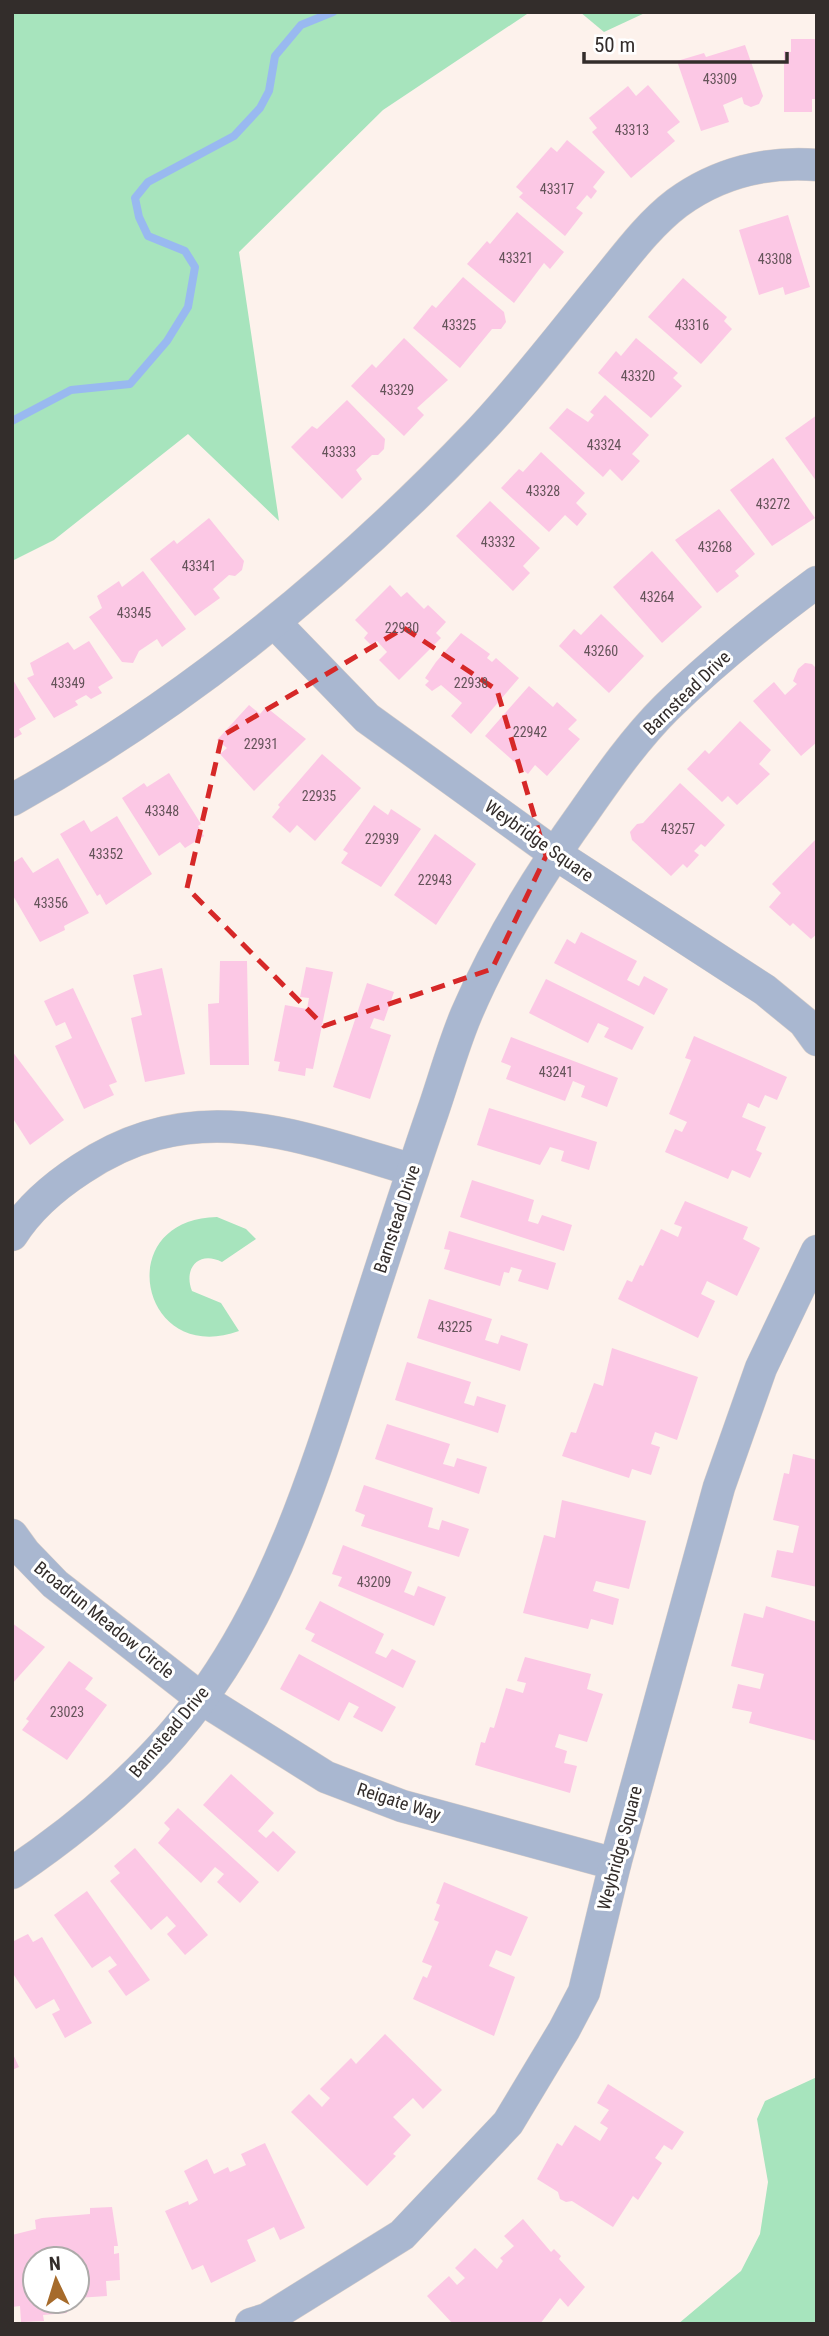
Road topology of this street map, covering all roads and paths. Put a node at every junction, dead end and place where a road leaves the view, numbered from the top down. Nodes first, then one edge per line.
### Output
1 (817, 165) edge
2 (817, 582) edge
3 (275, 623) junction
4 (12, 800) edge
5 (554, 853) junction
6 (817, 1040) edge
7 (413, 1170) junction
8 (12, 1235) edge
9 (817, 1251) edge
10 (12, 1535) edge
11 (202, 1699) junction
12 (615, 1864) junction
13 (12, 1874) edge
14 (251, 2324) edge

1 - 3 street
2 - 5 street, Barnstead Drive
3 - 4 street
3 - 5 street, Weybridge Square
5 - 6 street, Weybridge Square
5 - 7 street, Barnstead Drive
7 - 8 street
7 - 11 street, Barnstead Drive
9 - 12 street, Weybridge Square
10 - 11 street, Broadrun Meadow Circle
11 - 12 street, Reigate Way
11 - 13 street, Barnstead Drive
12 - 14 street, Weybridge Square

